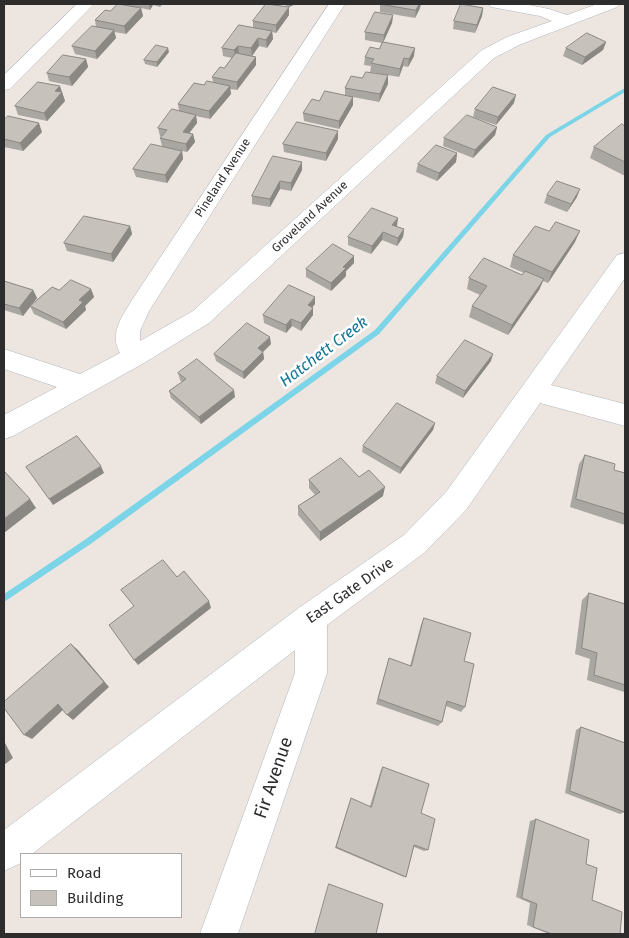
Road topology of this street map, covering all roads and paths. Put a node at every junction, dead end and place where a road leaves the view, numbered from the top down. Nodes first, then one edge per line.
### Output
1 (86, 4) edge
2 (337, 4) edge
3 (497, 4) edge
4 (597, 6) edge
5 (566, 20) junction
6 (4, 85) edge
7 (625, 261) edge
8 (135, 356) junction
9 (4, 359) edge
10 (82, 385) junction
11 (534, 391) junction
12 (625, 415) edge
13 (4, 428) edge
14 (311, 618) junction
15 (4, 853) edge
16 (219, 934) edge

1 - 6 street
2 - 8 street, Pineland Avenue
3 - 5 street
4 - 5 street, Groveland Avenue
5 - 8 street, Groveland Avenue
7 - 11 street, East Gate Drive
8 - 10 street, Groveland Avenue
9 - 10 street
10 - 13 street, Groveland Avenue
11 - 12 street
11 - 14 street, East Gate Drive
14 - 15 street, East Gate Drive
14 - 16 street, Fir Avenue

